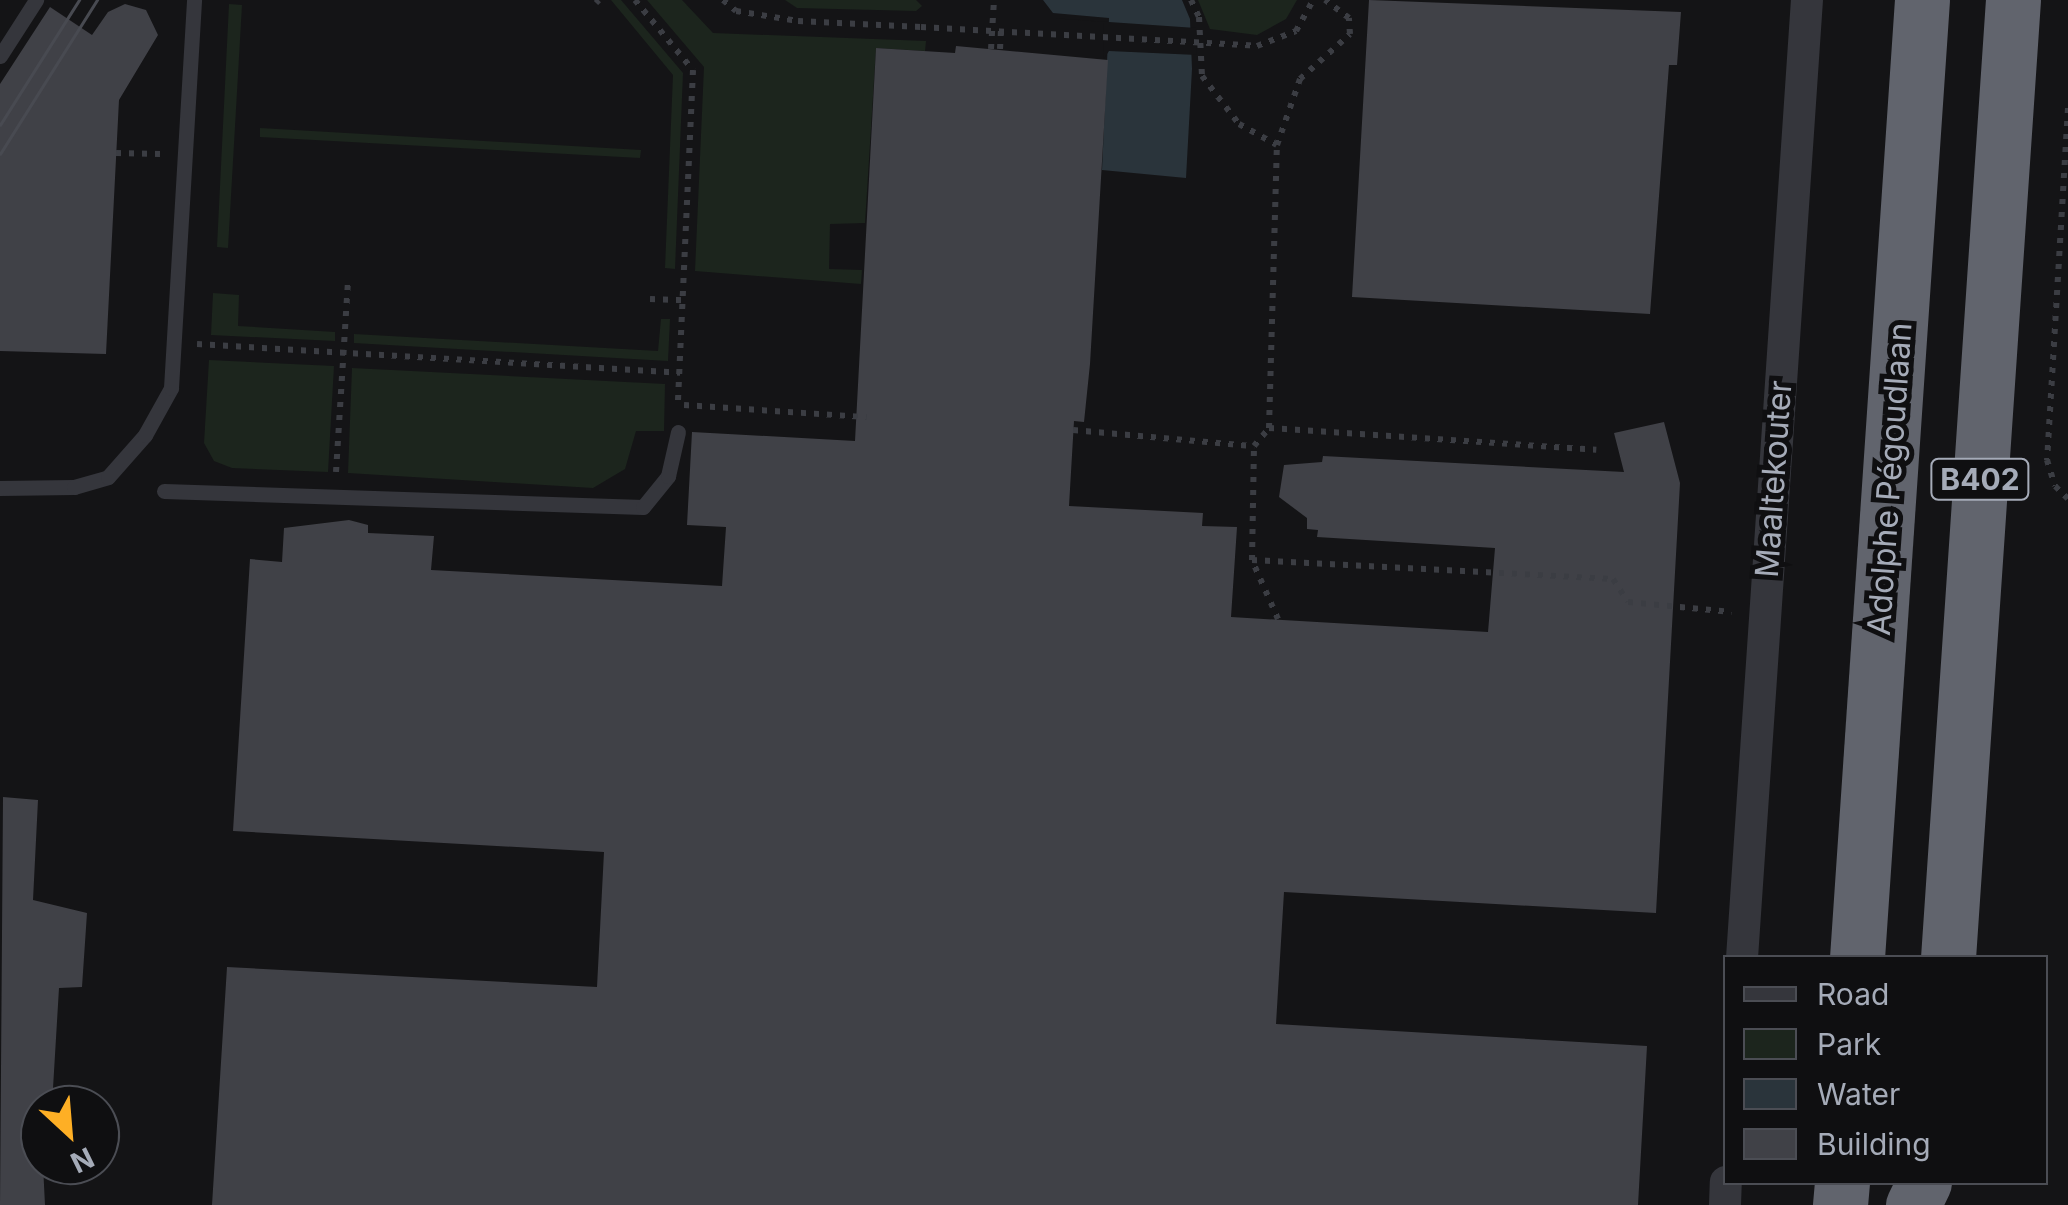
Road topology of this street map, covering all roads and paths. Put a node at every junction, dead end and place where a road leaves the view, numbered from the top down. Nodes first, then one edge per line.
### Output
1 (36, 0) edge
2 (194, 0) edge
3 (635, 0) edge
4 (723, 0) edge
5 (994, 0) edge
6 (1191, 0) edge
7 (1313, 0) edge
8 (1325, 0) edge
9 (1807, 0) edge
10 (1922, 0) edge
11 (2013, 0) edge
12 (1001, 31) junction
13 (0, 56) edge
14 (2068, 108) edge
15 (1277, 145) junction
16 (116, 154) dead end
17 (187, 154) junction
18 (348, 284) dead end
19 (650, 299) dead end
20 (684, 300) junction
21 (177, 343) junction
22 (344, 352) junction
23 (2040, 361) dead end
24 (2051, 362) junction
25 (680, 373) junction
26 (678, 404) junction
27 (867, 418) dead end
28 (1268, 428) junction
29 (1073, 430) dead end
30 (678, 432) joint
31 (1254, 446) junction
32 (1596, 450) dead end
33 (0, 488) edge
34 (164, 491) dead end
35 (335, 494) junction
36 (2068, 499) edge
37 (1252, 560) junction
38 (1765, 616) junction
39 (1278, 620) dead end
40 (1742, 955) edge
41 (1857, 955) edge
42 (1948, 955) edge

1 - 13 lane
2 - 17 lane
3 - 20 path
4 - 12 path, bridge
5 - 12 path
6 - 15 path
7 - 12 path, bridge
8 - 15 path
9 - 38 street, Maaltekouter
10 - 41 highway, Adolphe Pégoudlaan / B402
11 - 42 highway, B402
14 - 24 path
15 - 28 path
16 - 17 path
17 - 21 lane
18 - 22 path
19 - 20 path
20 - 25 path
21 - 22 path
21 - 33 lane
22 - 25 path
22 - 35 path
23 - 24 path
24 - 36 path
25 - 26 path
26 - 27 path
26 - 30 path
28 - 31 path
28 - 32 path
29 - 31 path
30 - 35 lane
31 - 37 path
34 - 35 lane
37 - 38 path
37 - 39 path
38 - 40 street, Maaltekouter

